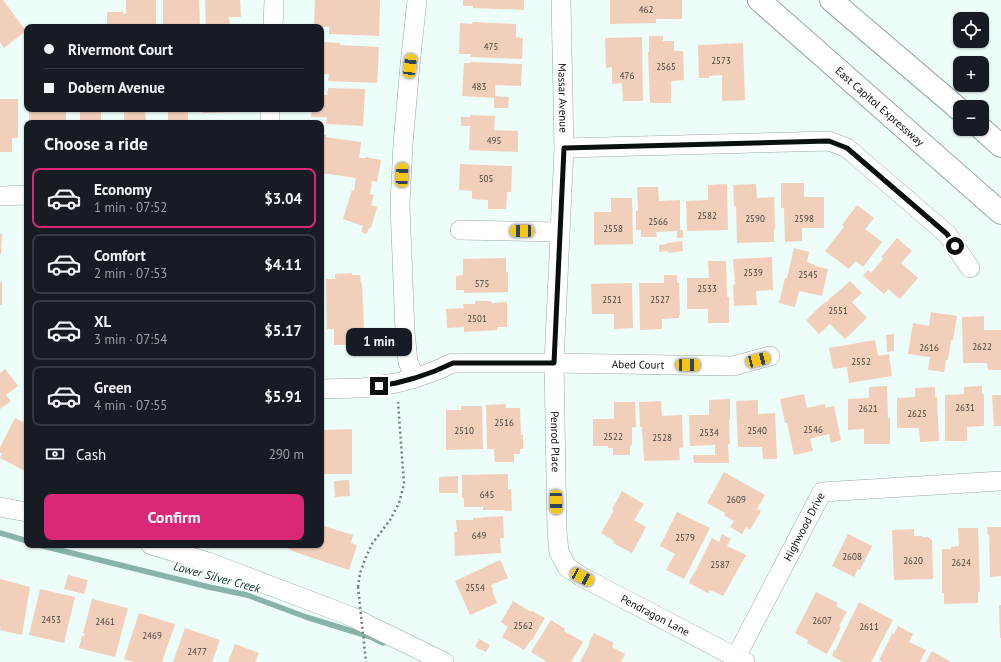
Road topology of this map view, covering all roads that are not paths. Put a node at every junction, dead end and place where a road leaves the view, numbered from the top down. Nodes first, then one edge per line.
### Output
1 (274, 0) edge
2 (417, 0) edge
3 (561, 0) edge
4 (759, 0) edge
5 (831, 0) edge
6 (273, 24) edge
7 (953, 104) edge
8 (989, 135) edge
9 (1001, 146) edge
10 (564, 148) junction
11 (24, 195) edge
12 (0, 196) edge
13 (1001, 213) edge
14 (460, 230) dead end
15 (560, 232) junction
16 (970, 268) dead end
17 (770, 356) dead end
18 (554, 363) junction
19 (415, 378) junction
20 (324, 389) edge
21 (1001, 481) edge
22 (0, 507) edge
23 (24, 511) edge
24 (161, 548) edge
25 (567, 567) joint
26 (741, 660) edge
27 (444, 662) edge

1 - 6 street
2 - 19 street
3 - 10 street, Massar Avenue
4 - 13 highway, East Capitol Expressway
5 - 7 highway
8 - 9 highway
10 - 15 street, Massar Avenue
10 - 16 street
11 - 12 street
14 - 15 street
15 - 18 street, Massar Avenue
17 - 18 street, Abed Court
18 - 19 street, Abed Court
18 - 25 street, Penrod Place
19 - 20 street, Abed Court
21 - 26 street, Highwood Drive
22 - 23 street
24 - 27 street
25 - 26 street, Pendragon Lane

